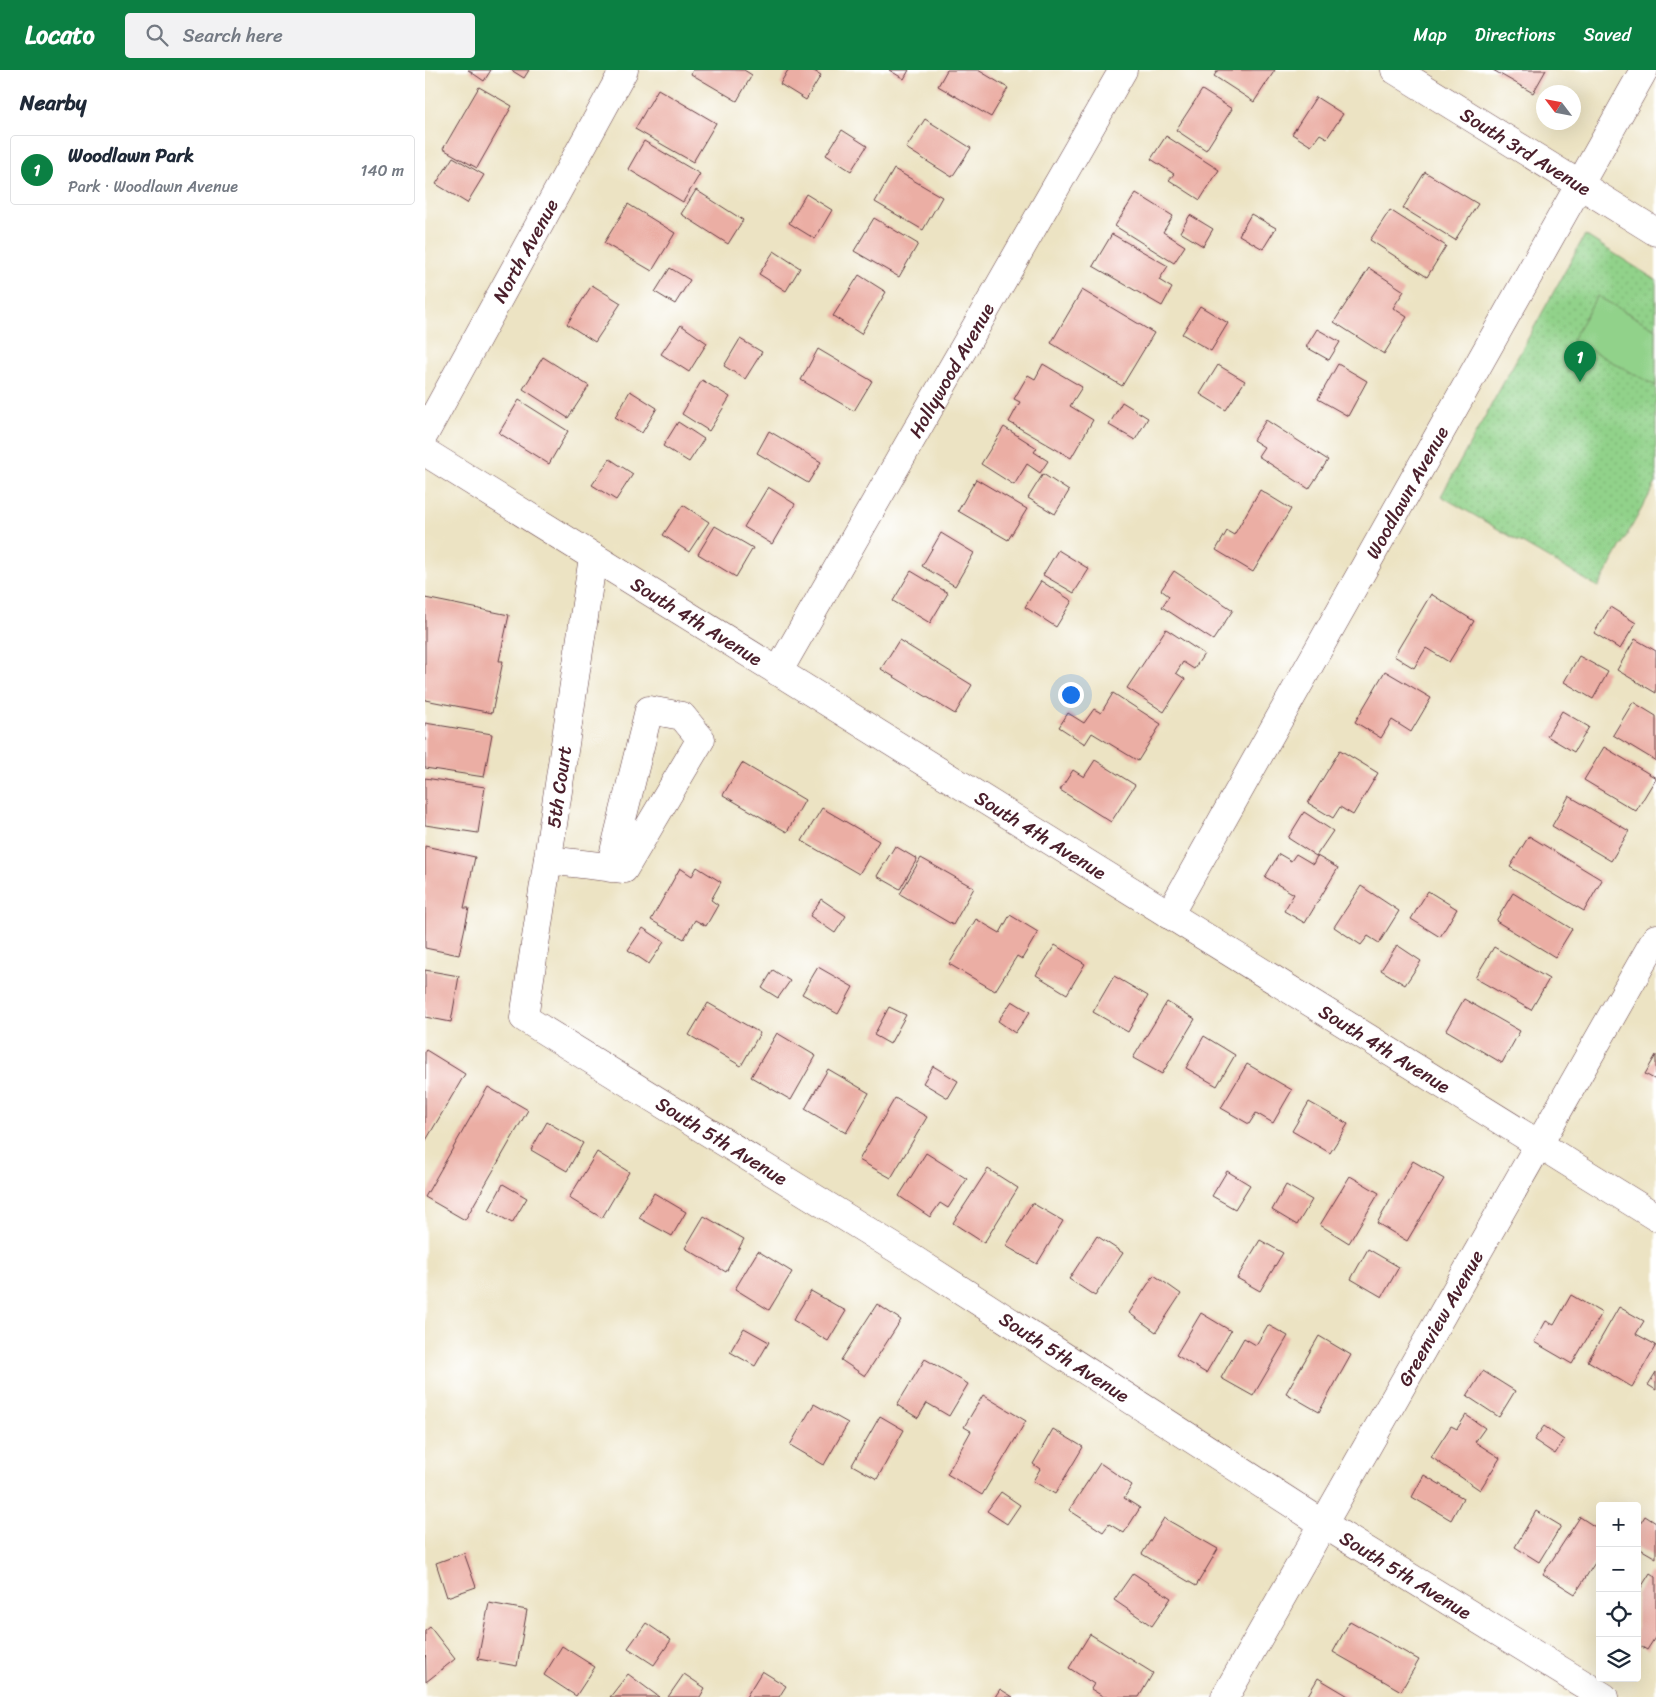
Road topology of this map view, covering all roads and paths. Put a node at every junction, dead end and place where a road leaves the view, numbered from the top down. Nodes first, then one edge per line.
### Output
1 (624, 70) edge
2 (1123, 70) edge
3 (1395, 70) edge
4 (1644, 70) edge
5 (1579, 184) junction
6 (1656, 232) edge
7 (425, 433) edge
8 (425, 452) edge
9 (593, 557) junction
10 (778, 672) junction
11 (548, 860) junction
12 (610, 868) junction
13 (1169, 914) junction
14 (1656, 938) edge
15 (525, 1018) joint
16 (1538, 1144) junction
17 (1656, 1217) edge
18 (1322, 1523) junction
19 (1225, 1697) edge
20 (1604, 1697) edge

1 - 7 street, North Avenue
2 - 10 street, Hollywood Avenue
3 - 5 street, South 3rd Avenue
4 - 5 street, Woodlawn Avenue
5 - 6 street, South 3rd Avenue
5 - 13 street, Woodlawn Avenue
8 - 9 street, South 4th Avenue
9 - 10 street, South 4th Avenue
9 - 11 street, 5th Court
10 - 13 street, South 4th Avenue
11 - 12 street
11 - 15 street, 5th Court
12 - 12 street
13 - 16 street, South 4th Avenue
14 - 16 street, Greenview Avenue
15 - 18 street, South 5th Avenue
16 - 17 street, South 4th Avenue
16 - 18 street, Greenview Avenue
18 - 19 street, Greenview Avenue
18 - 20 street, South 5th Avenue

